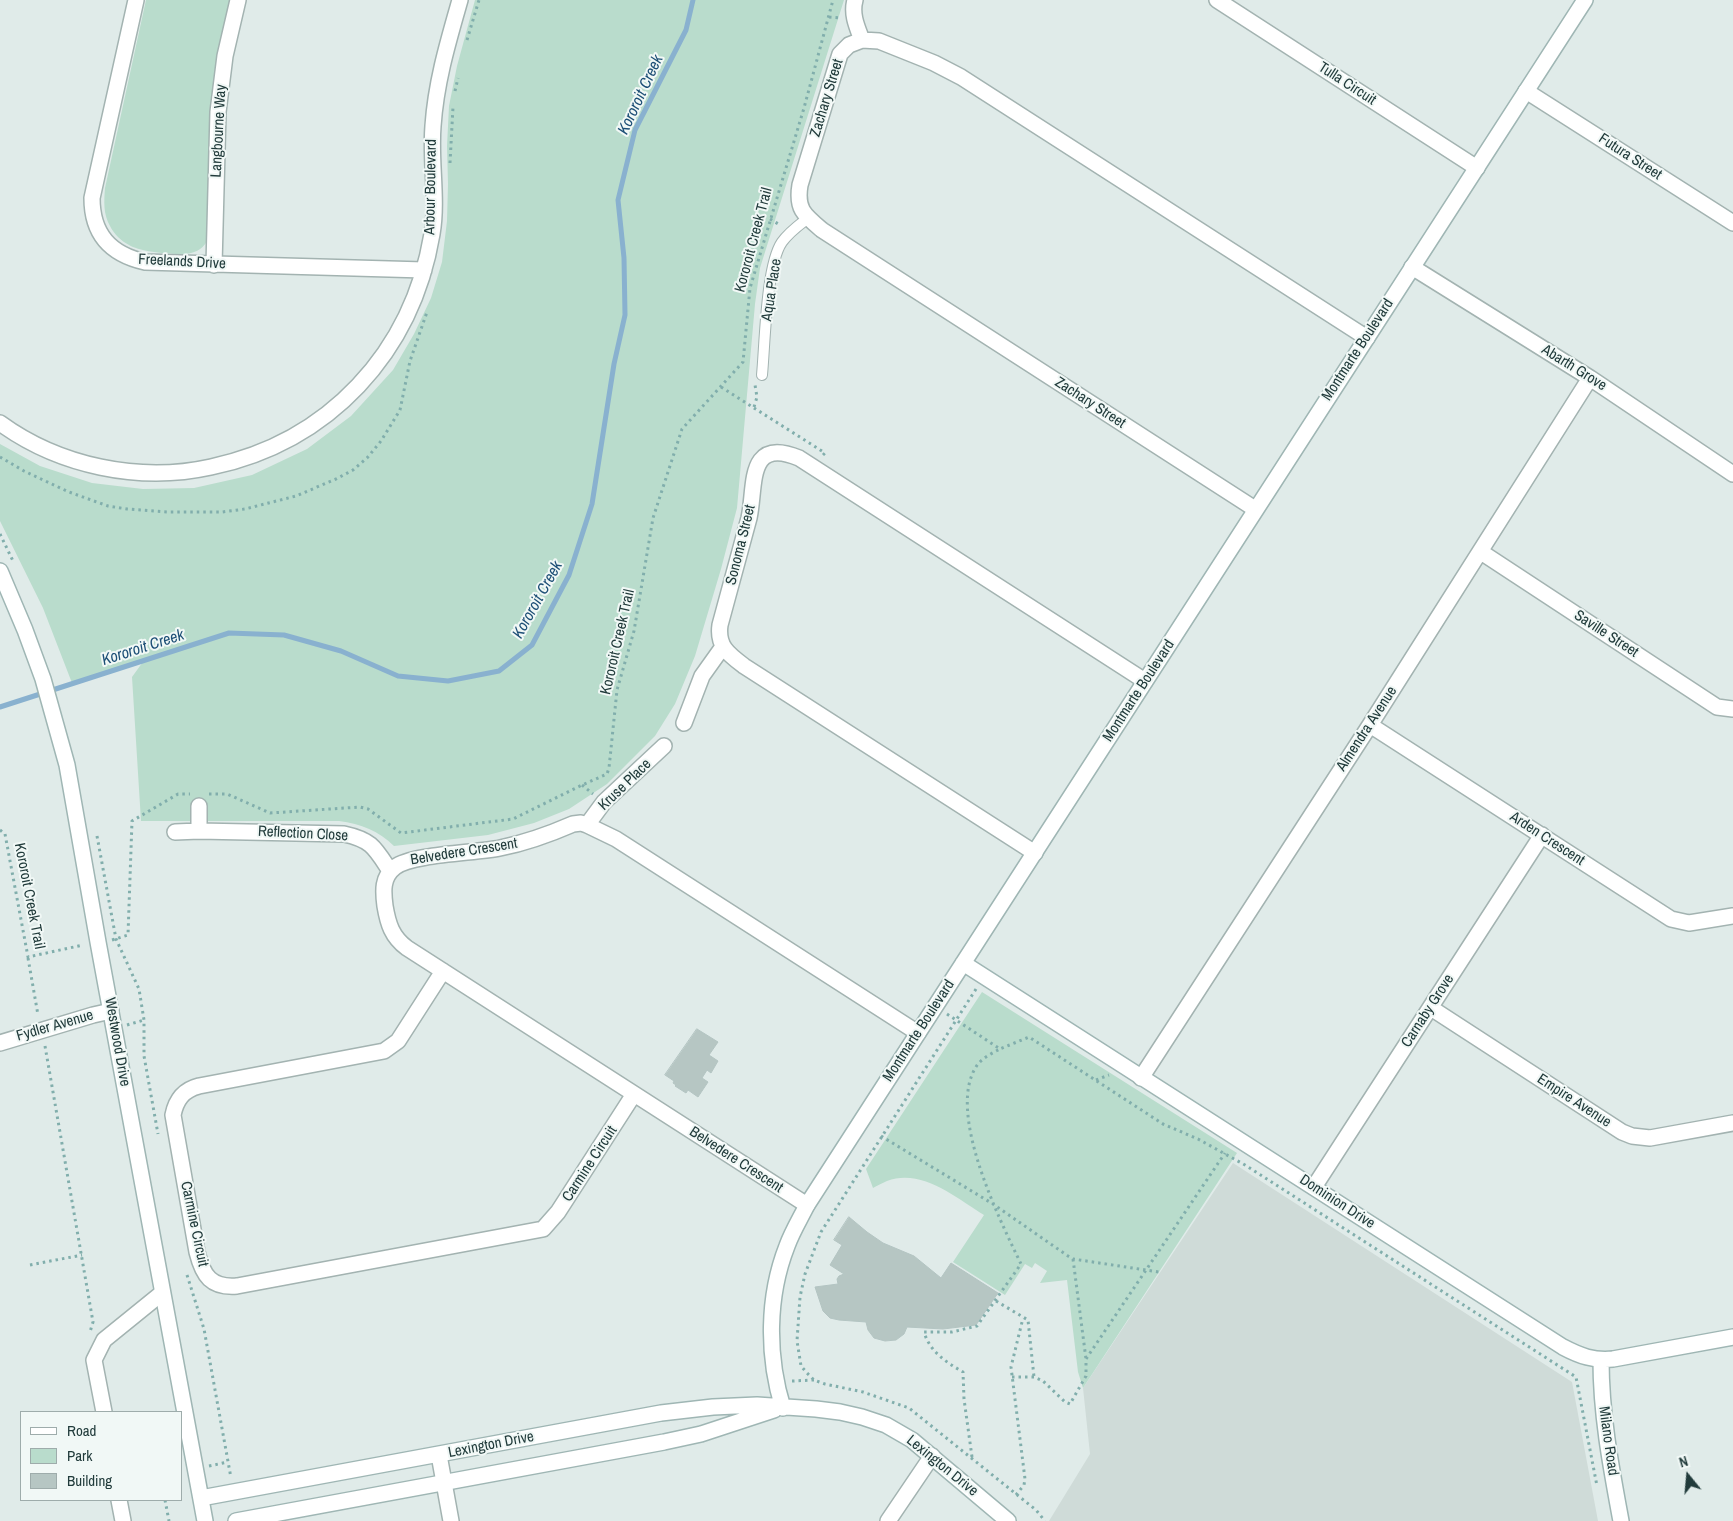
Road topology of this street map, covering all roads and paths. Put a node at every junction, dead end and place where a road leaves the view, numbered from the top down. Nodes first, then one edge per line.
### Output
1 (136, 0) edge
2 (238, 0) edge
3 (460, 0) edge
4 (479, 0) edge
5 (833, 0) edge
6 (855, 0) edge
7 (1217, 0) edge
8 (1585, 0) edge
9 (862, 40) junction
10 (465, 46) dead end
11 (460, 69) dead end
12 (1526, 91) junction
13 (455, 95) dead end
14 (453, 104) dead end
15 (450, 166) dead end
16 (1477, 168) junction
17 (808, 218) junction
18 (1733, 224) edge
19 (214, 264) junction
20 (1412, 267) junction
21 (424, 270) junction
22 (429, 305) dead end
23 (1367, 338) junction
24 (762, 375) joint
25 (1590, 378) junction
26 (721, 386) junction
27 (754, 408) junction
28 (0, 423) edge
29 (0, 457) edge
30 (815, 468) junction
31 (1733, 474) edge
32 (1255, 509) junction
33 (1481, 552) junction
34 (0, 571) edge
35 (722, 648) junction
36 (1145, 681) junction
37 (1733, 708) edge
38 (684, 723) dead end
39 (1370, 725) junction
40 (664, 746) dead end
41 (201, 798) junction
42 (587, 825) junction
43 (0, 830) edge
44 (199, 831) junction
45 (175, 832) dead end
46 (1542, 835) junction
47 (1034, 853) junction
48 (390, 871) junction
49 (1733, 916) edge
50 (98, 942) junction
51 (28, 958) junction
52 (964, 963) junction
53 (443, 971) junction
54 (984, 975) junction
55 (936, 1006) junction
56 (1431, 1008) junction
57 (111, 1011) junction
58 (956, 1020) junction
59 (41, 1031) junction
60 (918, 1034) junction
61 (0, 1043) edge
62 (1000, 1049) junction
63 (1141, 1078) junction
64 (634, 1094) junction
65 (1733, 1123) edge
66 (881, 1136) junction
67 (1225, 1153) junction
68 (1314, 1186) junction
69 (993, 1204) junction
70 (807, 1205) junction
71 (82, 1255) junction
72 (1073, 1259) junction
73 (30, 1265) dead end
74 (1146, 1270) junction
75 (1159, 1272) dead end
76 (162, 1293) junction
77 (996, 1301) junction
78 (1023, 1318) junction
79 (1733, 1337) edge
80 (87, 1338) dead end
81 (1086, 1359) junction
82 (1601, 1360) junction
83 (1012, 1377) junction
84 (1034, 1377) junction
85 (814, 1380) junction
86 (777, 1381) junction
87 (783, 1408) junction
88 (104, 1411) edge
89 (438, 1455) junction
90 (932, 1456) junction
91 (972, 1457) junction
92 (444, 1482) junction
93 (1598, 1492) dead end
94 (1016, 1495) junction
95 (201, 1498) junction
96 (119, 1501) edge
97 (165, 1501) edge
98 (123, 1521) edge
99 (169, 1521) edge
100 (205, 1521) edge
101 (236, 1521) edge
102 (451, 1521) edge
103 (888, 1521) edge
104 (1008, 1521) edge
105 (1045, 1521) edge
106 (1621, 1521) edge

1 - 19 street, Freelands Drive
2 - 19 street, Langbourne Way
3 - 21 street, Arbour Boulevard
4 - 10 path
5 - 26 path, Kororoit Creek Trail
6 - 9 street
7 - 16 street, Tulla Circuit
8 - 12 street, Montmarte Boulevard
9 - 17 street, Zachary Street
9 - 23 street
11 - 13 path
12 - 16 street, Montmarte Boulevard
12 - 18 street, Futura Street
14 - 15 path
16 - 20 street, Montmarte Boulevard
17 - 24 lane, Aqua Place
17 - 32 street, Zachary Street
19 - 21 street, Freelands Drive
20 - 23 street, Montmarte Boulevard
20 - 25 street, Abarth Grove
21 - 28 street, Arbour Boulevard
22 - 29 path
23 - 32 street, Montmarte Boulevard
24 - 27 path
25 - 31 street, Abarth Grove
25 - 33 street, Almendra Avenue
26 - 27 path
26 - 41 path, Kororoit Creek Trail
27 - 30 path
30 - 35 street, Sonoma Street
30 - 36 street, Sonoma Street
32 - 36 street, Montmarte Boulevard
33 - 37 street, Saville Street
33 - 39 street, Almendra Avenue
34 - 50 street, Westwood Drive
35 - 38 street
35 - 47 street
36 - 47 street, Montmarte Boulevard
39 - 46 street, Arden Crescent
39 - 63 street, Almendra Avenue
40 - 42 street, Kruse Place
41 - 44 street
41 - 50 path, Kororoit Creek Trail
42 - 48 street, Belvedere Crescent
42 - 60 street
43 - 51 path, Kororoit Creek Trail
44 - 45 street
44 - 48 street, Reflection Close
46 - 49 street, Arden Crescent
46 - 56 street, Carnaby Grove
47 - 52 street, Montmarte Boulevard
48 - 53 street, Belvedere Crescent
50 - 51 path, Kororoit Creek Trail
50 - 57 street, Westwood Drive
51 - 59 path
52 - 54 street, Dominion Drive
52 - 55 street, Montmarte Boulevard
53 - 64 street, Belvedere Crescent
53 - 64 street, Carmine Circuit
54 - 58 path
54 - 63 street, Dominion Drive
55 - 58 path
55 - 60 street, Montmarte Boulevard
56 - 65 street, Empire Avenue
56 - 68 street, Carnaby Grove
57 - 59 street, Fydler Avenue
57 - 76 street, Westwood Drive
58 - 62 path
58 - 66 path
59 - 61 street, Fydler Avenue
59 - 71 path
60 - 70 street, Montmarte Boulevard
62 - 67 path
62 - 69 path
63 - 68 street, Dominion Drive
64 - 70 street, Belvedere Crescent
66 - 69 path
66 - 85 path
67 - 74 path
67 - 93 path
68 - 82 street, Dominion Drive
69 - 72 path
69 - 77 path
70 - 86 street, Montmarte Boulevard
71 - 73 path
71 - 80 path
72 - 74 path
72 - 81 path
74 - 75 path
74 - 81 path
76 - 88 street
76 - 95 street, Westwood Drive
77 - 78 path
77 - 91 path
78 - 83 path
78 - 84 path
79 - 82 street, Dominion Drive
81 - 84 path
82 - 106 street, Milano Road
83 - 84 path
83 - 94 path
85 - 86 path
85 - 91 path
86 - 87 street, Montmarte Boulevard
87 - 89 street, Lexington Drive
87 - 90 street, Lexington Drive
87 - 92 street, Lexington Drive
89 - 92 street
89 - 95 street, Lexington Drive
90 - 103 street
90 - 104 street, Lexington Drive
91 - 94 path
92 - 101 street, Lexington Drive
92 - 102 street
94 - 105 path
95 - 100 street, Westwood Drive
96 - 98 street
97 - 99 path

